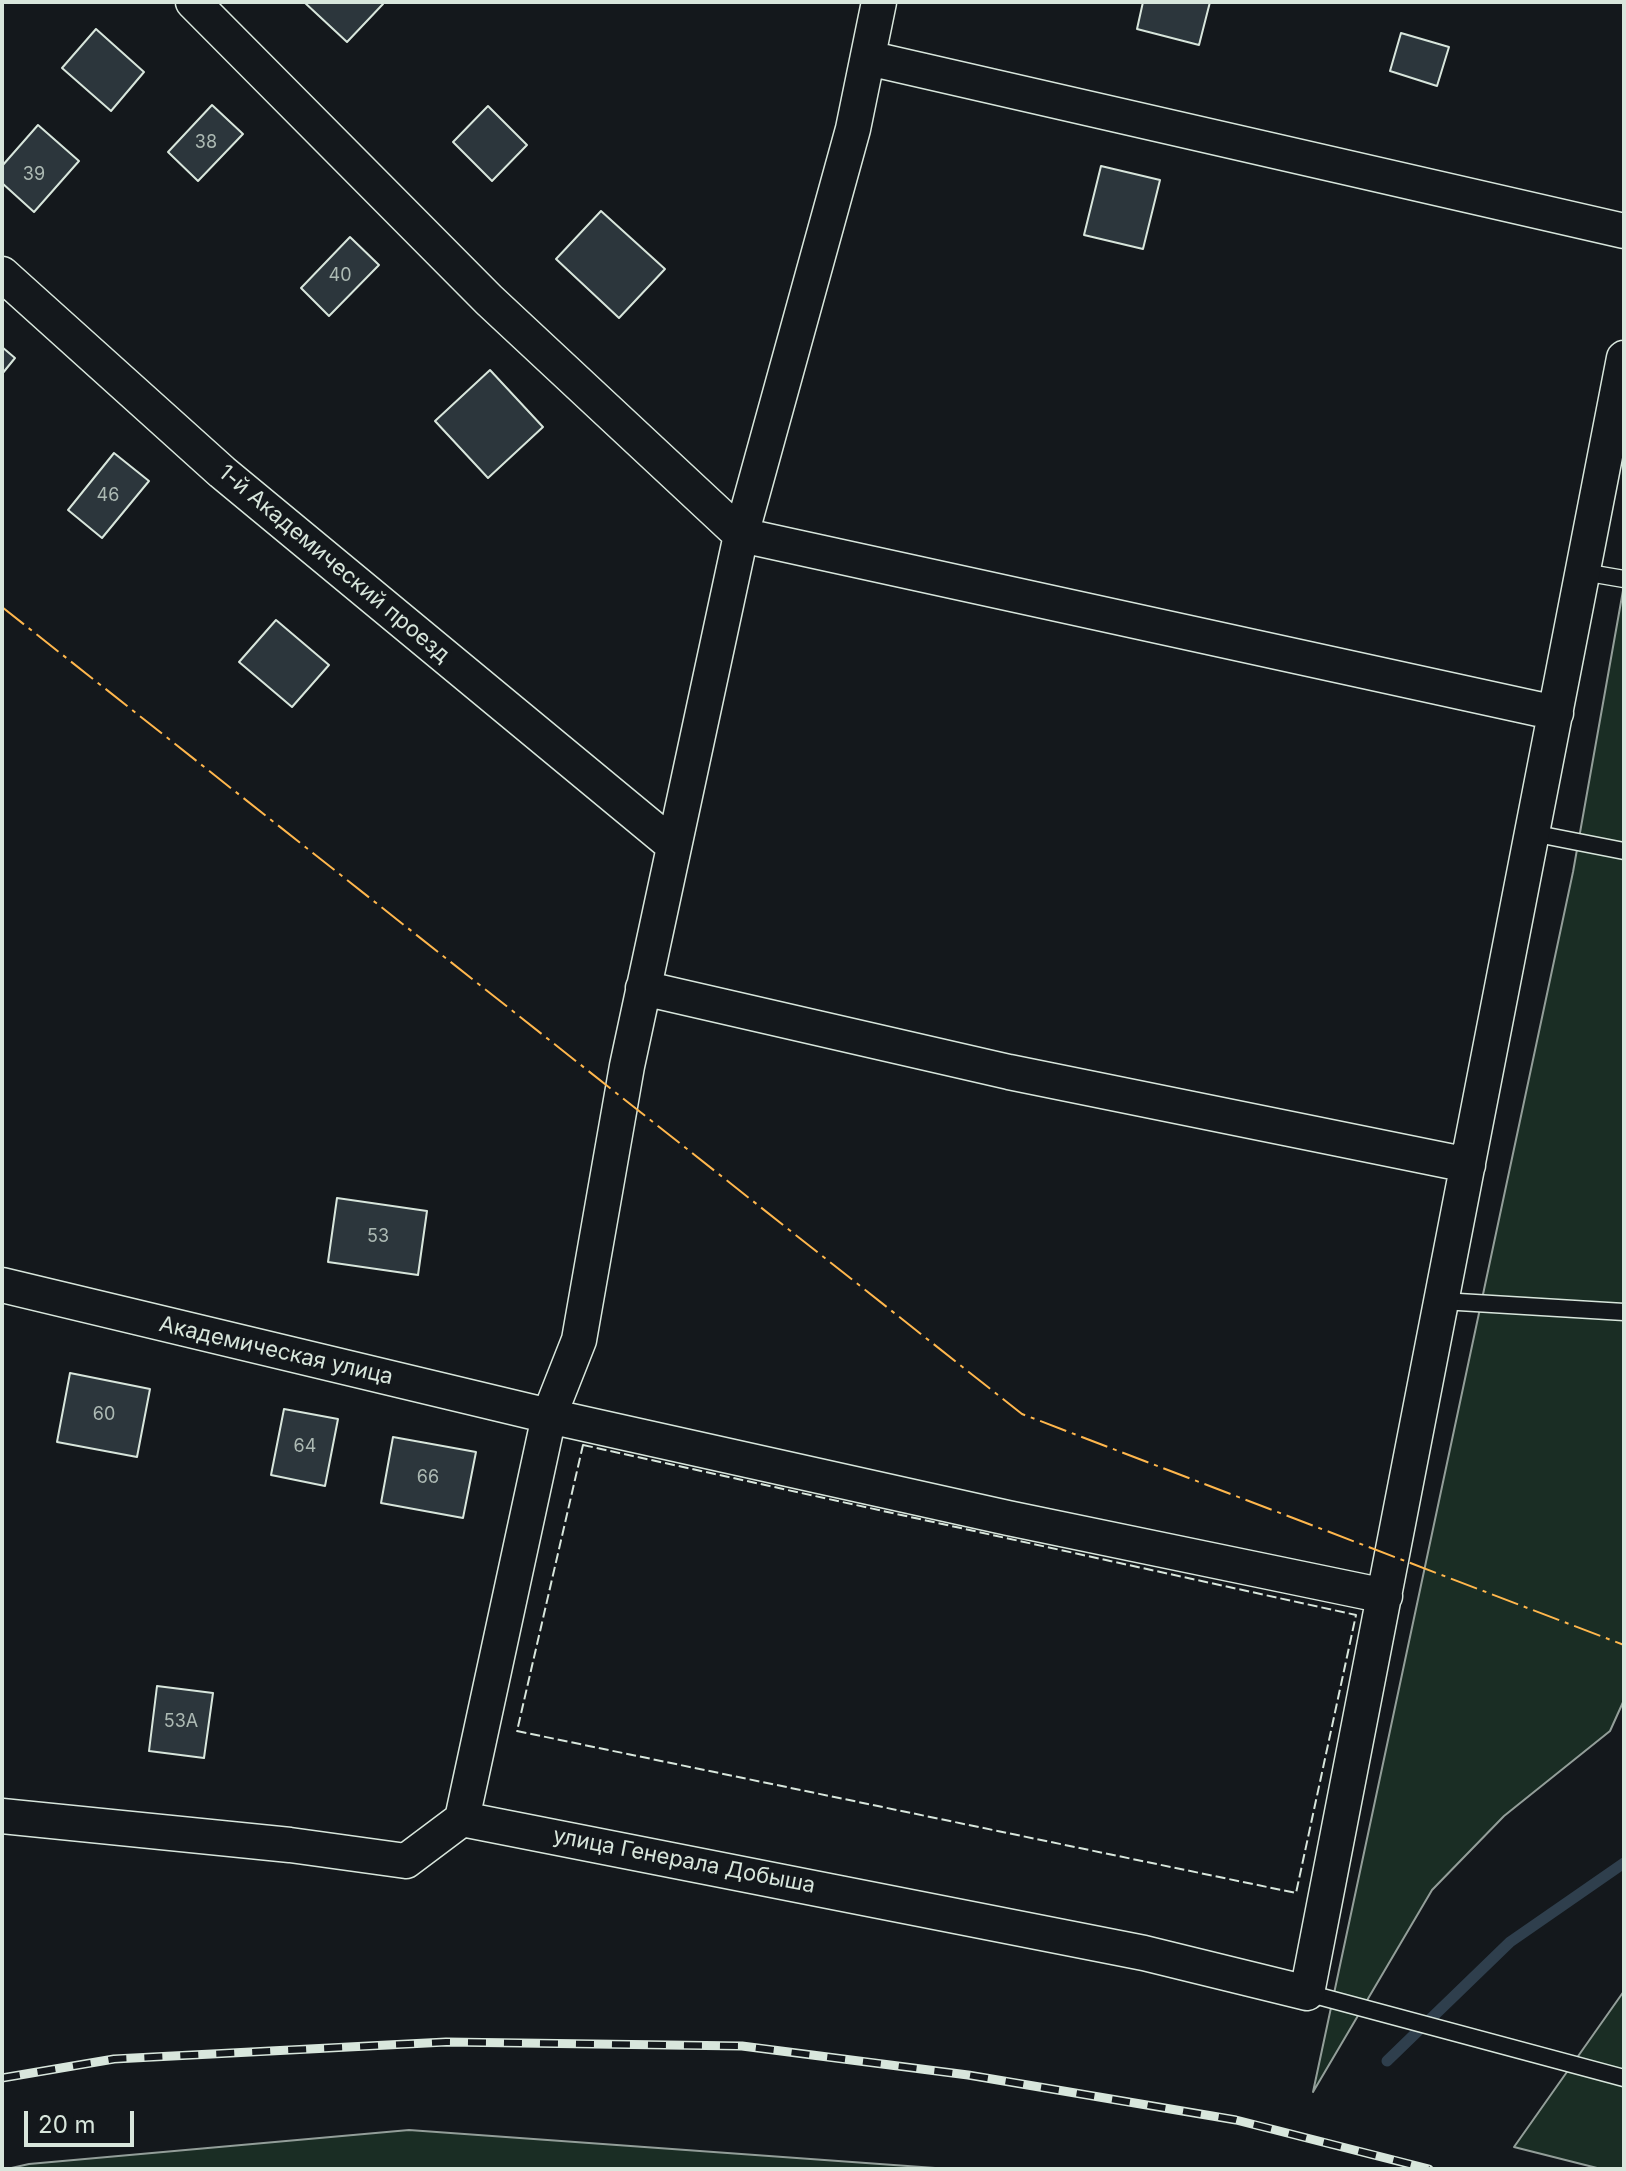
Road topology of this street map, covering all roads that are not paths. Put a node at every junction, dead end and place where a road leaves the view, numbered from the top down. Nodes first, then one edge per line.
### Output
1 (193, 2) edge
2 (879, 2) edge
3 (868, 58) junction
4 (1624, 231) edge
5 (2, 274) edge
6 (1624, 358) edge
7 (741, 535) junction
8 (1583, 572) junction
9 (1624, 579) edge
10 (1556, 713) junction
11 (1532, 833) junction
12 (674, 846) junction
13 (1624, 851) edge
14 (643, 988) junction
15 (1468, 1165) junction
16 (2, 1285) edge
17 (1442, 1301) junction
18 (1624, 1312) edge
19 (549, 1416) junction
20 (1385, 1596) junction
21 (2, 1816) edge
22 (462, 1819) junction
23 (1307, 1993) junction
24 (1624, 2078) edge

1 - 7 street
2 - 3 street
3 - 4 street
3 - 7 street
5 - 12 street, 1-й Академический проезд
6 - 8 street
7 - 10 street
7 - 12 street
8 - 9 lane
8 - 10 street
10 - 11 street
11 - 13 lane
11 - 15 street
12 - 14 street
14 - 15 street
14 - 19 street
15 - 17 street
16 - 19 street, Академическая улица
17 - 18 lane
17 - 20 street
19 - 20 street, Академическая улица
19 - 22 street
20 - 23 street
21 - 22 street
22 - 23 street, улица Генерала Добыша
23 - 24 lane

